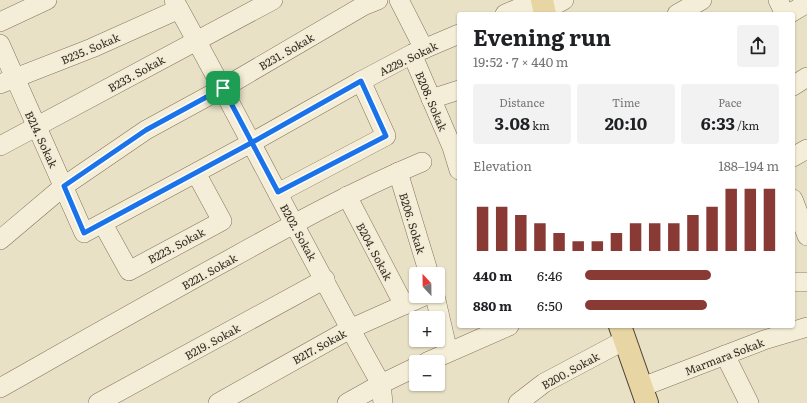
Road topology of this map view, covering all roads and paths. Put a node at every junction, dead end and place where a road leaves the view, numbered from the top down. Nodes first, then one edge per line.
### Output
1 (46, 0) edge
2 (273, 0) edge
3 (378, 0) edge
4 (399, 0) edge
5 (564, 0) edge
6 (778, 0) edge
7 (807, 3) edge
8 (176, 4) edge
9 (542, 6) edge
10 (701, 6) edge
11 (514, 12) edge
12 (682, 12) edge
13 (784, 12) edge
14 (792, 12) edge
15 (0, 22) edge
16 (457, 35) edge
17 (196, 40) junction
18 (0, 44) edge
19 (418, 51) junction
20 (807, 77) edge
21 (7, 81) edge
22 (361, 81) junction
23 (795, 85) edge
24 (223, 88) junction
25 (457, 91) edge
26 (431, 99) junction
27 (36, 128) junction
28 (251, 143) junction
29 (0, 146) edge
30 (807, 149) edge
31 (795, 156) edge
32 (422, 162) dead end
33 (457, 163) edge
34 (398, 172) junction
35 (196, 173) junction
36 (64, 186) junction
37 (278, 192) junction
38 (347, 196) junction
39 (795, 203) edge
40 (805, 223) edge
41 (103, 224) junction
42 (294, 224) junction
43 (84, 233) joint
44 (0, 240) edge
45 (427, 267) edge
46 (325, 279) junction
47 (795, 282) edge
48 (807, 282) edge
49 (409, 303) edge
50 (437, 303) edge
51 (404, 305) junction
52 (807, 327) edge
53 (504, 328) edge
54 (350, 329) junction
55 (622, 333) edge
56 (448, 352) junction
57 (442, 355) edge
58 (725, 355) junction
59 (409, 370) edge
60 (381, 384) junction
61 (0, 388) edge
62 (645, 395) edge
63 (98, 403) edge
64 (218, 403) edge
65 (347, 403) edge
66 (383, 403) edge
67 (518, 403) edge
68 (749, 403) edge

1 - 15 street
2 - 17 street, B233. Sokak
3 - 24 street, B231. Sokak
4 - 19 street, B208. Sokak
5 - 9 street
6 - 13 street
7 - 14 street
8 - 17 street, B202. Sokak
8 - 21 street, B235. Sokak
9 - 11 street
10 - 12 street
16 - 19 street, A229. Sokak
17 - 24 street, B202. Sokak
17 - 27 street, B233. Sokak
18 - 21 street, B214. Sokak
19 - 22 street, A229. Sokak
19 - 26 street, B208. Sokak
20 - 23 street
21 - 27 street, B214. Sokak
22 - 28 street, A229. Sokak
22 - 37 street
24 - 28 street, B202. Sokak
24 - 36 street, B231. Sokak
25 - 26 street
26 - 33 street, B208. Sokak
27 - 29 street, B233. Sokak
27 - 36 street, B214. Sokak
28 - 35 street, A229. Sokak
28 - 37 street, B202. Sokak
30 - 31 street
32 - 34 street, B221. Sokak
34 - 38 street, B221. Sokak
34 - 45 street, B206. Sokak
35 - 41 street, A229. Sokak
35 - 41 street, B223. Sokak
36 - 43 street, B214. Sokak
36 - 44 street, B231. Sokak
37 - 42 street, B202. Sokak
38 - 42 street, B221. Sokak
38 - 51 street, B204. Sokak
39 - 40 street
41 - 43 street, A229. Sokak
42 - 46 street, B202. Sokak
42 - 61 street, B221. Sokak
46 - 54 street, B202. Sokak
46 - 63 street, B219. Sokak
47 - 48 street
49 - 51 street, B217. Sokak
50 - 56 street
51 - 54 street, B217. Sokak
52 - 58 street, Marmara Sokak
53 - 56 street
54 - 60 street, B202. Sokak
54 - 64 street, B217. Sokak
55 - 62 main road
55 - 67 street, B200. Sokak
56 - 57 street
58 - 62 street, Marmara Sokak
58 - 68 street
59 - 60 street
60 - 65 street
60 - 66 street, B202. Sokak

